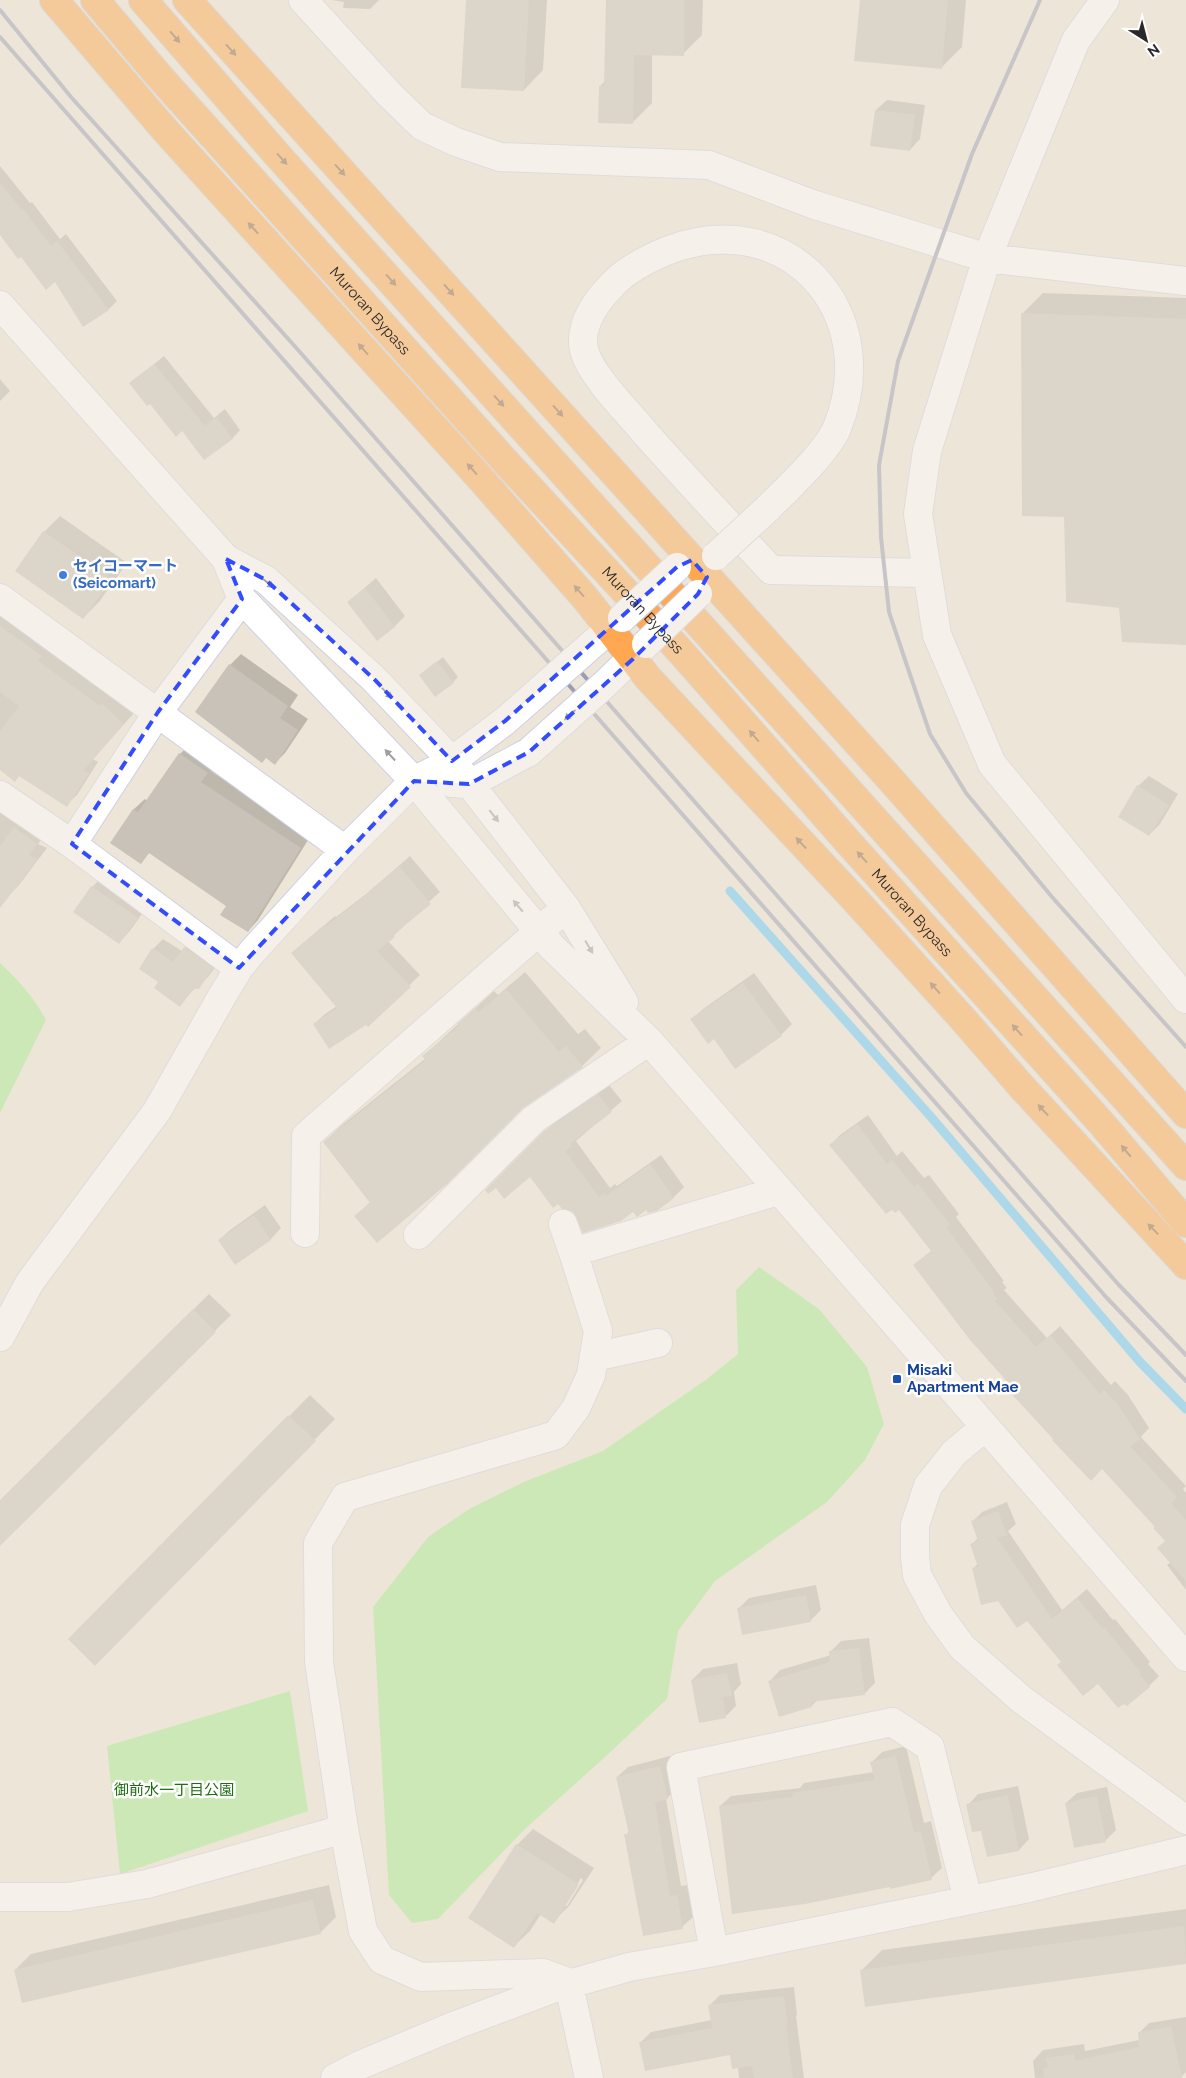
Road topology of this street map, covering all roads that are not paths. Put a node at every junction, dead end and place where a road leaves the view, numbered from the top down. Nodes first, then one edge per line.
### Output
1 (54, 0) edge
2 (95, 0) edge
3 (143, 0) edge
4 (187, 0) edge
5 (303, 0) edge
6 (1105, 0) edge
7 (987, 258) junction
8 (1186, 281) edge
9 (0, 305) edge
10 (226, 559) junction
11 (698, 571) junction
12 (927, 573) junction
13 (0, 598) edge
14 (242, 598) junction
15 (616, 624) junction
16 (640, 651) junction
17 (158, 712) junction
18 (452, 761) junction
19 (414, 781) junction
20 (469, 784) junction
21 (0, 795) edge
22 (72, 844) junction
23 (345, 850) junction
24 (566, 908) junction
25 (539, 932) junction
26 (240, 968) junction
27 (1186, 999) edge
28 (649, 1041) junction
29 (1186, 1114) edge
30 (1186, 1166) edge
31 (778, 1191) junction
32 (563, 1224) dead end
33 (1186, 1224) edge
34 (305, 1233) dead end
35 (418, 1235) dead end
36 (573, 1252) junction
37 (1186, 1265) edge
38 (0, 1336) edge
39 (658, 1343) dead end
40 (594, 1357) junction
41 (985, 1427) junction
42 (1186, 1657) edge
43 (1186, 1820) edge
44 (344, 1829) junction
45 (1186, 1850) edge
46 (0, 1897) edge
47 (968, 1900) junction
48 (714, 1952) junction
49 (571, 1984) junction
50 (335, 2078) edge
51 (589, 2078) edge

15 -> 1 highway
33 -> 2 highway, Muroran Bypass
3 -> 30 highway
4 -> 11 highway
5 - 7 street
6 - 7 street
7 - 8 street
7 - 12 street
9 - 10 street
10 - 14 street
10 -> 18 street
11 - 12 street, bridge
11 - 15 street, bridge
11 - 16 street, bridge
11 - 29 highway
12 - 27 street
13 - 17 street
14 - 17 street
19 -> 14 street
15 - 16 highway
15 - 18 street, bridge
16 -> 20 street, bridge
37 -> 16 highway
17 - 22 street
17 - 23 street
18 - 19 street
18 - 20 street
19 - 20 street
19 - 23 street
25 -> 19 street
20 -> 24 street
21 - 22 street
22 - 26 street
23 - 26 street
24 - 25 street
24 -> 28 street
25 - 28 street
25 - 34 street
26 - 38 street
28 - 31 street
28 - 35 street
31 - 36 street
31 - 41 street
32 - 36 street
36 - 40 street
39 - 40 street
40 - 44 street
41 - 42 street
41 - 43 street
44 - 46 street
44 - 49 street
45 - 47 street
47 - 48 street
47 - 48 street
48 - 49 street
49 - 50 street
49 - 51 street

